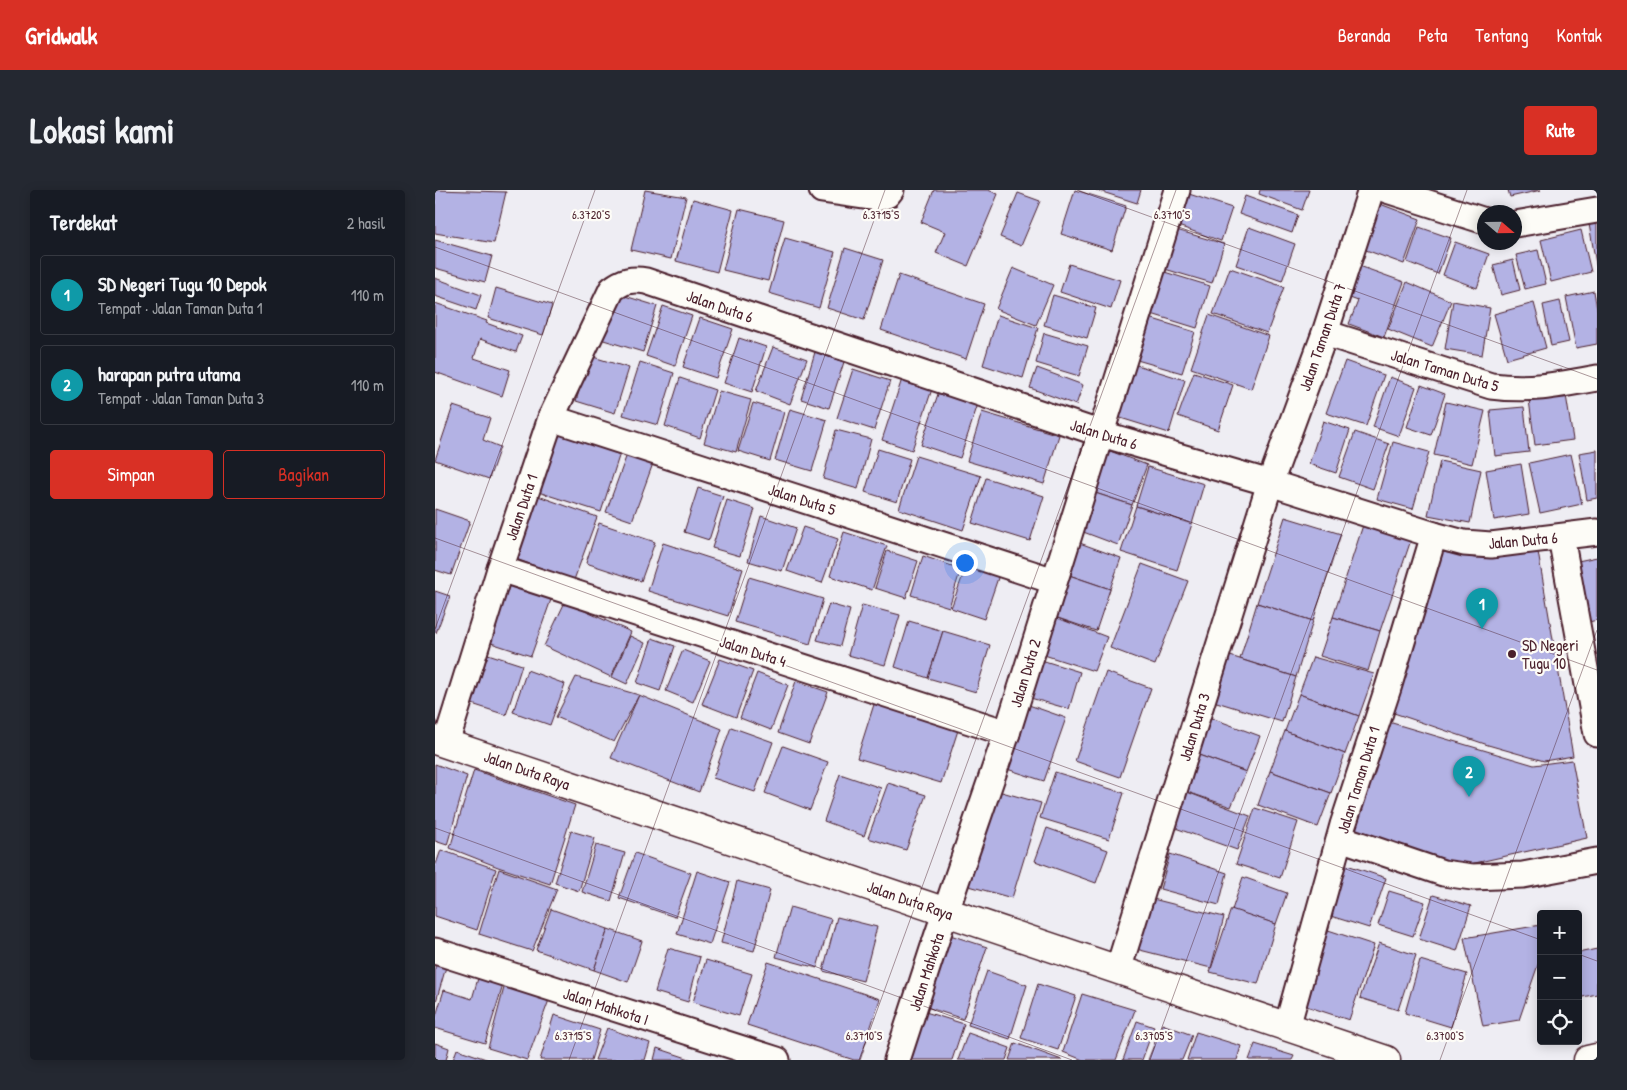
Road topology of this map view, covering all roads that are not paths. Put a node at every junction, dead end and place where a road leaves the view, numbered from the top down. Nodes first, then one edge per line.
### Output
1 (822, 190) edge
2 (891, 190) edge
3 (1177, 190) edge
4 (1371, 190) edge
5 (1387, 190) edge
6 (1597, 210) edge
7 (1477, 218) edge
8 (1522, 223) edge
9 (620, 283) joint
10 (1325, 332) junction
11 (1597, 378) edge
12 (551, 418) junction
13 (1102, 434) junction
14 (1270, 484) junction
15 (1597, 532) edge
16 (1434, 536) junction
17 (1561, 537) junction
18 (500, 569) junction
19 (1053, 581) junction
20 (1007, 733) junction
21 (1597, 734) edge
22 (440, 741) edge
23 (1340, 838) junction
24 (1597, 861) edge
25 (946, 912) junction
26 (435, 951) edge
27 (1118, 970) junction
28 (1287, 1027) junction
29 (1597, 1058) edge
30 (777, 1060) edge
31 (897, 1060) edge
32 (1386, 1060) edge
33 (1588, 1060) edge

1 - 2 street
3 - 13 street, Jalan Duta 2
4 - 10 street, Jalan Taman Duta 7
5 - 7 street
6 - 8 street
9 - 12 street, Jalan Duta 1
9 - 13 street, Jalan Duta 6
10 - 11 street, Jalan Taman Duta 5
10 - 14 street, Jalan Taman Duta 7
12 - 18 street, Jalan Duta 1
12 - 19 street, Jalan Duta 5
13 - 14 street, Jalan Duta 6
13 - 19 street, Jalan Duta 2
14 - 16 street, Jalan Duta 6
14 - 27 street, Jalan Duta 3
15 - 17 street, Jalan Duta 6
16 - 17 street, Jalan Duta 6
16 - 23 street, Jalan Taman Duta 1
17 - 21 street
18 - 20 street, Jalan Duta 4
18 - 22 street, Jalan Duta 1
19 - 20 street, Jalan Duta 2
20 - 25 street, Jalan Duta 2
22 - 25 street, Jalan Duta Raya
23 - 24 street
23 - 28 street, Jalan Taman Duta 1
25 - 27 street, Jalan Duta Raya
25 - 31 street, Jalan Mahkota
26 - 30 street, Jalan Mahkota I
27 - 28 street, Jalan Duta Raya
28 - 32 street, Jalan Duta Raya
29 - 33 street

